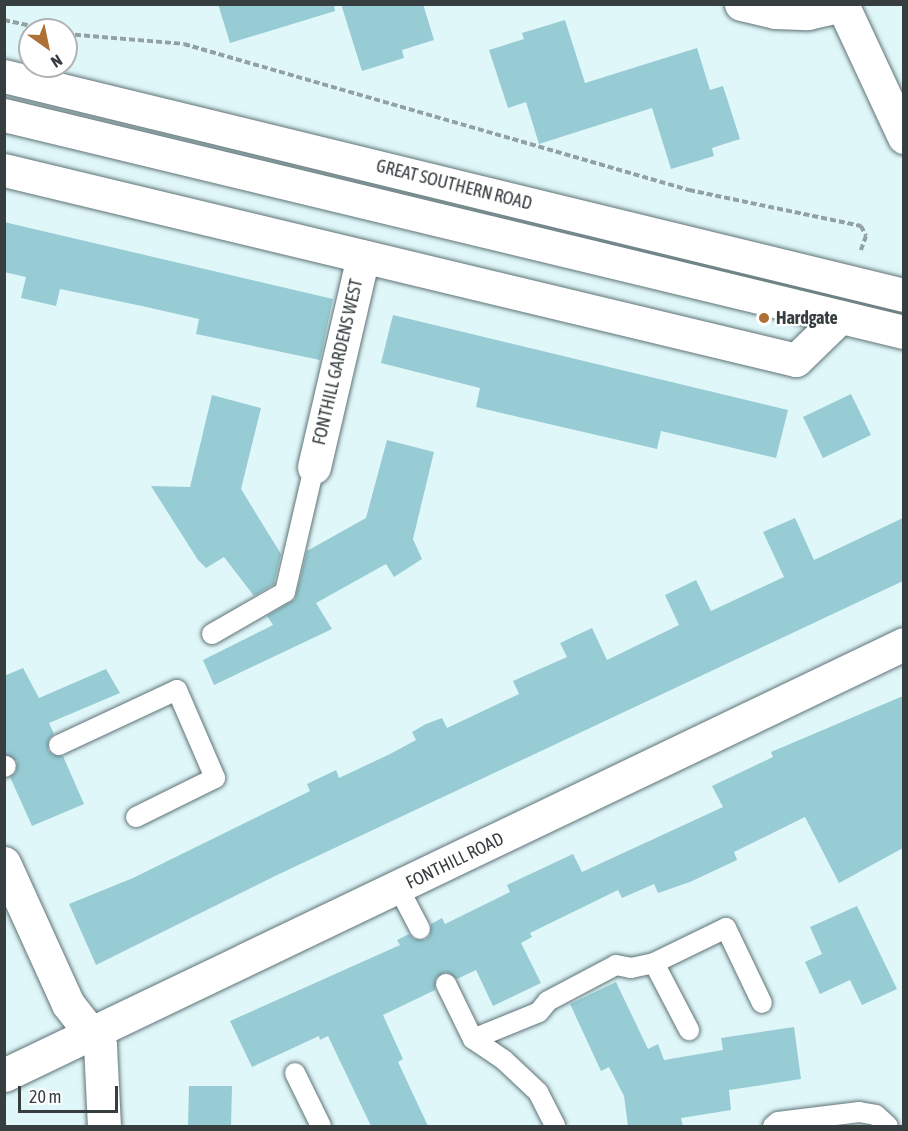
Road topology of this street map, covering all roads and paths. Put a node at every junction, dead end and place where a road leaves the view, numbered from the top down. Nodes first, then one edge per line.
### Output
1 (741, 4) edge
2 (842, 5) edge
3 (78, 35) edge
4 (4, 76) edge
5 (4, 115) edge
6 (903, 137) edge
7 (4, 170) edge
8 (363, 257) junction
9 (851, 282) junction
10 (903, 295) edge
11 (840, 317) junction
12 (903, 332) edge
13 (314, 467) joint
14 (212, 634) dead end
15 (903, 644) edge
16 (58, 745) dead end
17 (136, 817) dead end
18 (4, 863) edge
19 (399, 889) junction
20 (420, 929) dead end
21 (654, 963) junction
22 (446, 984) dead end
23 (762, 1003) dead end
24 (689, 1030) dead end
25 (91, 1033) junction
26 (473, 1039) junction
27 (295, 1073) dead end
28 (4, 1074) edge
29 (104, 1126) edge
30 (321, 1126) edge
31 (555, 1126) edge
32 (772, 1126) edge
33 (888, 1126) edge

1 - 2 street
2 - 6 street
3 - 9 path
4 - 9 street, GREAT SOUTHERN ROAD
5 - 11 street, GREAT SOUTHERN ROAD
7 - 8 street
8 - 11 street
8 - 13 street, FONTHILL GARDENS WEST
9 - 10 street, GREAT SOUTHERN ROAD
11 - 12 street, GREAT SOUTHERN ROAD
13 - 14 lane
15 - 19 street, FONTHILL ROAD
16 - 17 lane
18 - 25 street
19 - 20 lane
19 - 25 street, FONTHILL ROAD
21 - 23 lane
21 - 24 lane
21 - 26 lane
22 - 26 lane
25 - 28 street, FONTHILL ROAD
25 - 29 street
26 - 31 lane
27 - 30 lane
32 - 33 lane

